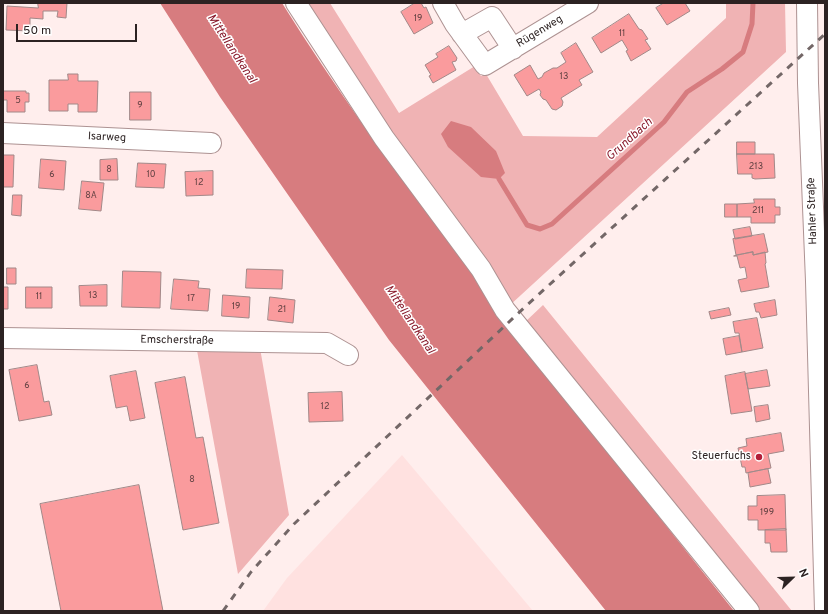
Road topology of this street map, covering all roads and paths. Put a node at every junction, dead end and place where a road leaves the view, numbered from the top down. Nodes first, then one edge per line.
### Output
1 (296, 3) edge
2 (443, 3) edge
3 (588, 3) edge
4 (808, 3) edge
5 (462, 34) junction
6 (513, 49) junction
7 (3, 133) edge
8 (211, 143) dead end
9 (3, 338) edge
10 (348, 355) dead end
11 (749, 611) edge
12 (825, 611) edge

1 - 11 street
2 - 5 street, Rügenweg
3 - 6 street, Rügenweg
4 - 12 street, Hahler Straße
5 - 6 street, Rügenweg
5 - 6 street, Rügenweg
7 - 8 street, Isarweg
9 - 10 street, Emscherstraße

